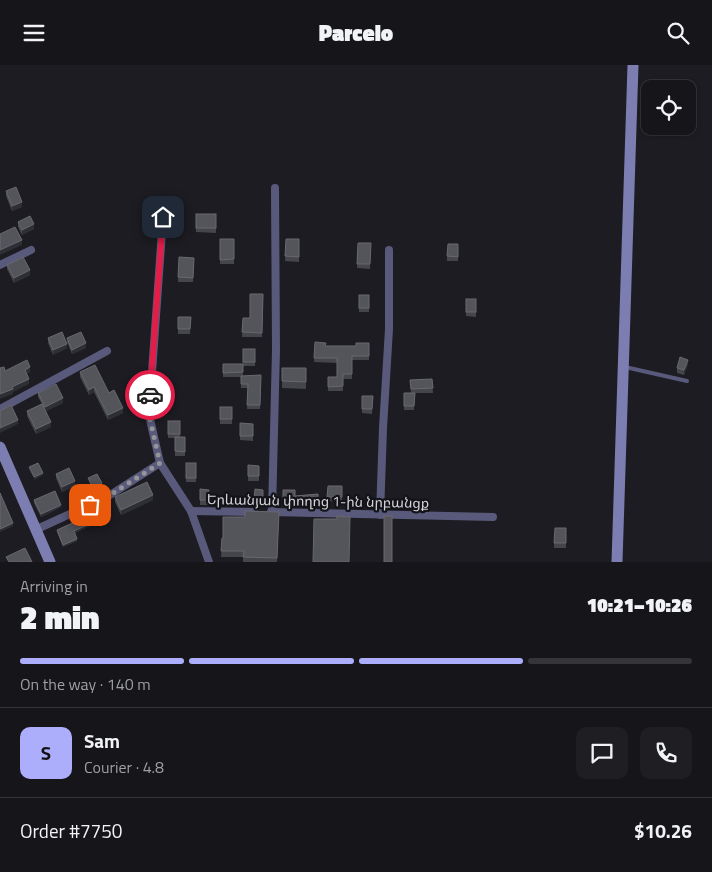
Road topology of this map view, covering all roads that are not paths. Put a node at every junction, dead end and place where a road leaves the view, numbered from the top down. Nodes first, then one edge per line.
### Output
1 (632, 65) edge
2 (275, 188) dead end
3 (163, 217) dead end
4 (31, 250) dead end
5 (389, 250) dead end
6 (0, 265) edge
7 (107, 351) dead end
8 (623, 367) junction
9 (687, 381) dead end
10 (0, 409) edge
11 (0, 447) edge
12 (160, 463) junction
13 (191, 511) junction
14 (272, 512) junction
15 (380, 515) junction
16 (494, 517) dead end
17 (35, 529) junction
18 (50, 562) edge
19 (209, 562) edge
20 (617, 562) edge

1 - 8 main road
2 - 14 street
3 - 12 street, Երևանյան փողոց 1-ին նրբանցք
4 - 6 street
5 - 15 street
7 - 10 street
8 - 9 lane
8 - 20 main road
11 - 17 main road
12 - 13 street, Երևանյան փողոց 1-ին նրբանցք
12 - 17 street
13 - 14 street, Երևանյան փողոց 1-ին նրբանցք
13 - 19 street
14 - 15 street, Երևանյան փողոց 1-ին նրբանցք
15 - 16 street, Երևանյան փողոց 1-ին նրբանցք
17 - 18 main road

